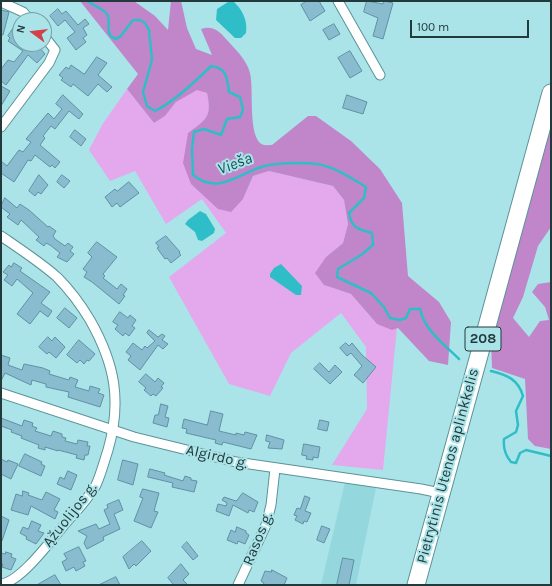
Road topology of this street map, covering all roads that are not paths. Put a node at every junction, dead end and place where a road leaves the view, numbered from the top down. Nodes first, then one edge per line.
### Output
1 (338, 1) edge
2 (1, 2) edge
3 (23, 12) edge
4 (52, 46) edge
5 (380, 75) dead end
6 (551, 93) edge
7 (1, 127) edge
8 (1, 236) edge
9 (1, 393) edge
10 (113, 431) junction
11 (276, 468) junction
12 (440, 493) junction
13 (3, 584) edge
14 (238, 585) edge
15 (416, 585) edge

1 - 5 street
2 - 3 street
4 - 7 street
6 - 12 highway, Pietrytinis Utenos aplinkkelis / 208
8 - 10 street, Ąžuolijos g.
9 - 10 street, Algirdo g.
10 - 11 street, Algirdo g.
10 - 13 street, Ąžuolijos g.
11 - 12 street, Algirdo g.
11 - 14 street, Rasos g.
12 - 15 highway, Pietrytinis Utenos aplinkkelis / 208

